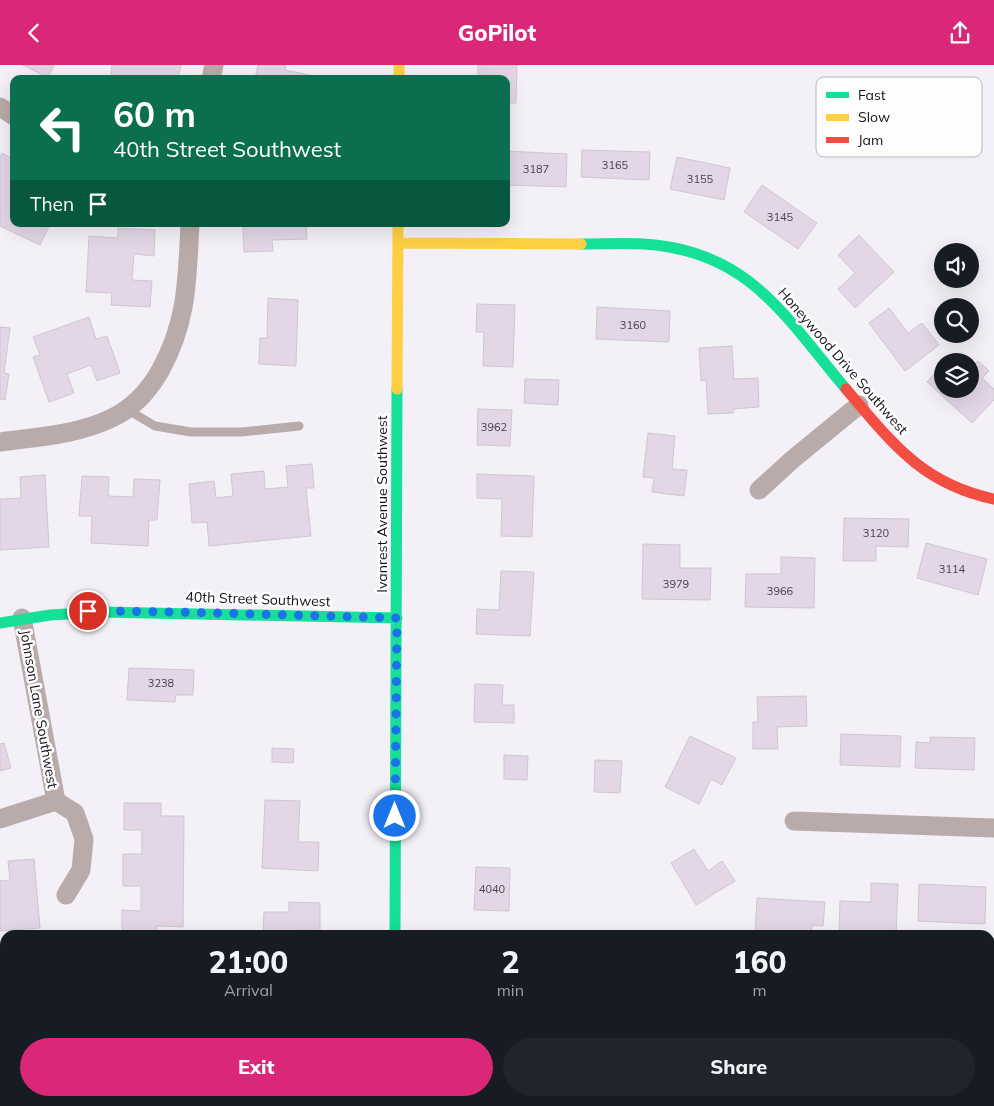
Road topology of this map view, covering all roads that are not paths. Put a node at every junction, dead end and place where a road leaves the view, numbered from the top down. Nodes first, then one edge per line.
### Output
1 (190, 227) edge
2 (398, 227) edge
3 (398, 243) junction
4 (858, 405) junction
5 (128, 410) junction
6 (299, 426) dead end
7 (0, 441) edge
8 (759, 490) dead end
9 (994, 499) edge
10 (22, 618) junction
11 (397, 618) junction
12 (0, 623) edge
13 (56, 801) junction
14 (0, 819) edge
15 (794, 821) dead end
16 (994, 828) edge
17 (66, 895) dead end
18 (394, 930) edge

1 - 5 street
2 - 3 street, Ivanrest Avenue Southwest
3 - 4 street, Honeywood Drive Southwest
3 - 11 street, Ivanrest Avenue Southwest
4 - 8 street
4 - 9 street, Honeywood Drive Southwest
5 - 6 lane
5 - 7 street
10 - 11 street, 40th Street Southwest
10 - 12 street, 40th Street Southwest
10 - 13 street, Johnson Lane Southwest
11 - 18 street, Ivanrest Avenue Southwest
13 - 14 street, Johnson Lane Southwest
13 - 17 street
15 - 16 street

